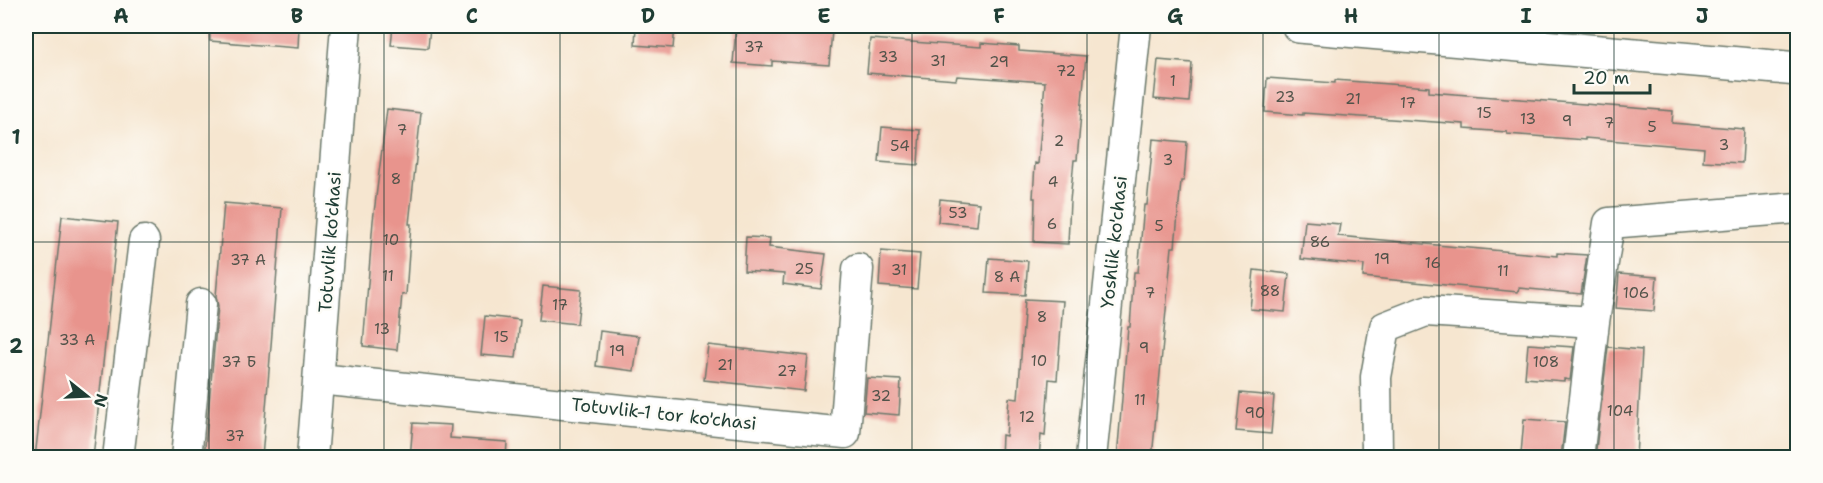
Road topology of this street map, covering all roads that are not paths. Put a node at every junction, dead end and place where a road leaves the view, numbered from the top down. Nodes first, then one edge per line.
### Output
1 (346, 26) edge
2 (1136, 26) edge
3 (1299, 26) edge
4 (1797, 69) edge
5 (1797, 208) edge
6 (144, 241) dead end
7 (858, 269) dead end
8 (201, 304) dead end
9 (1594, 322) junction
10 (319, 379) junction
11 (1377, 452) dead end
12 (118, 458) edge
13 (186, 458) edge
14 (312, 458) edge
15 (1091, 458) edge
16 (1578, 458) edge

1 - 10 street, Totuvlik ko'chasi
2 - 15 street, Yoshlik ko'chasi
3 - 4 street
5 - 9 street
6 - 12 street
7 - 10 street, Totuvlik-1 tor ko'chasi
8 - 13 street
9 - 11 street
9 - 16 street
10 - 14 street, Totuvlik ko'chasi

